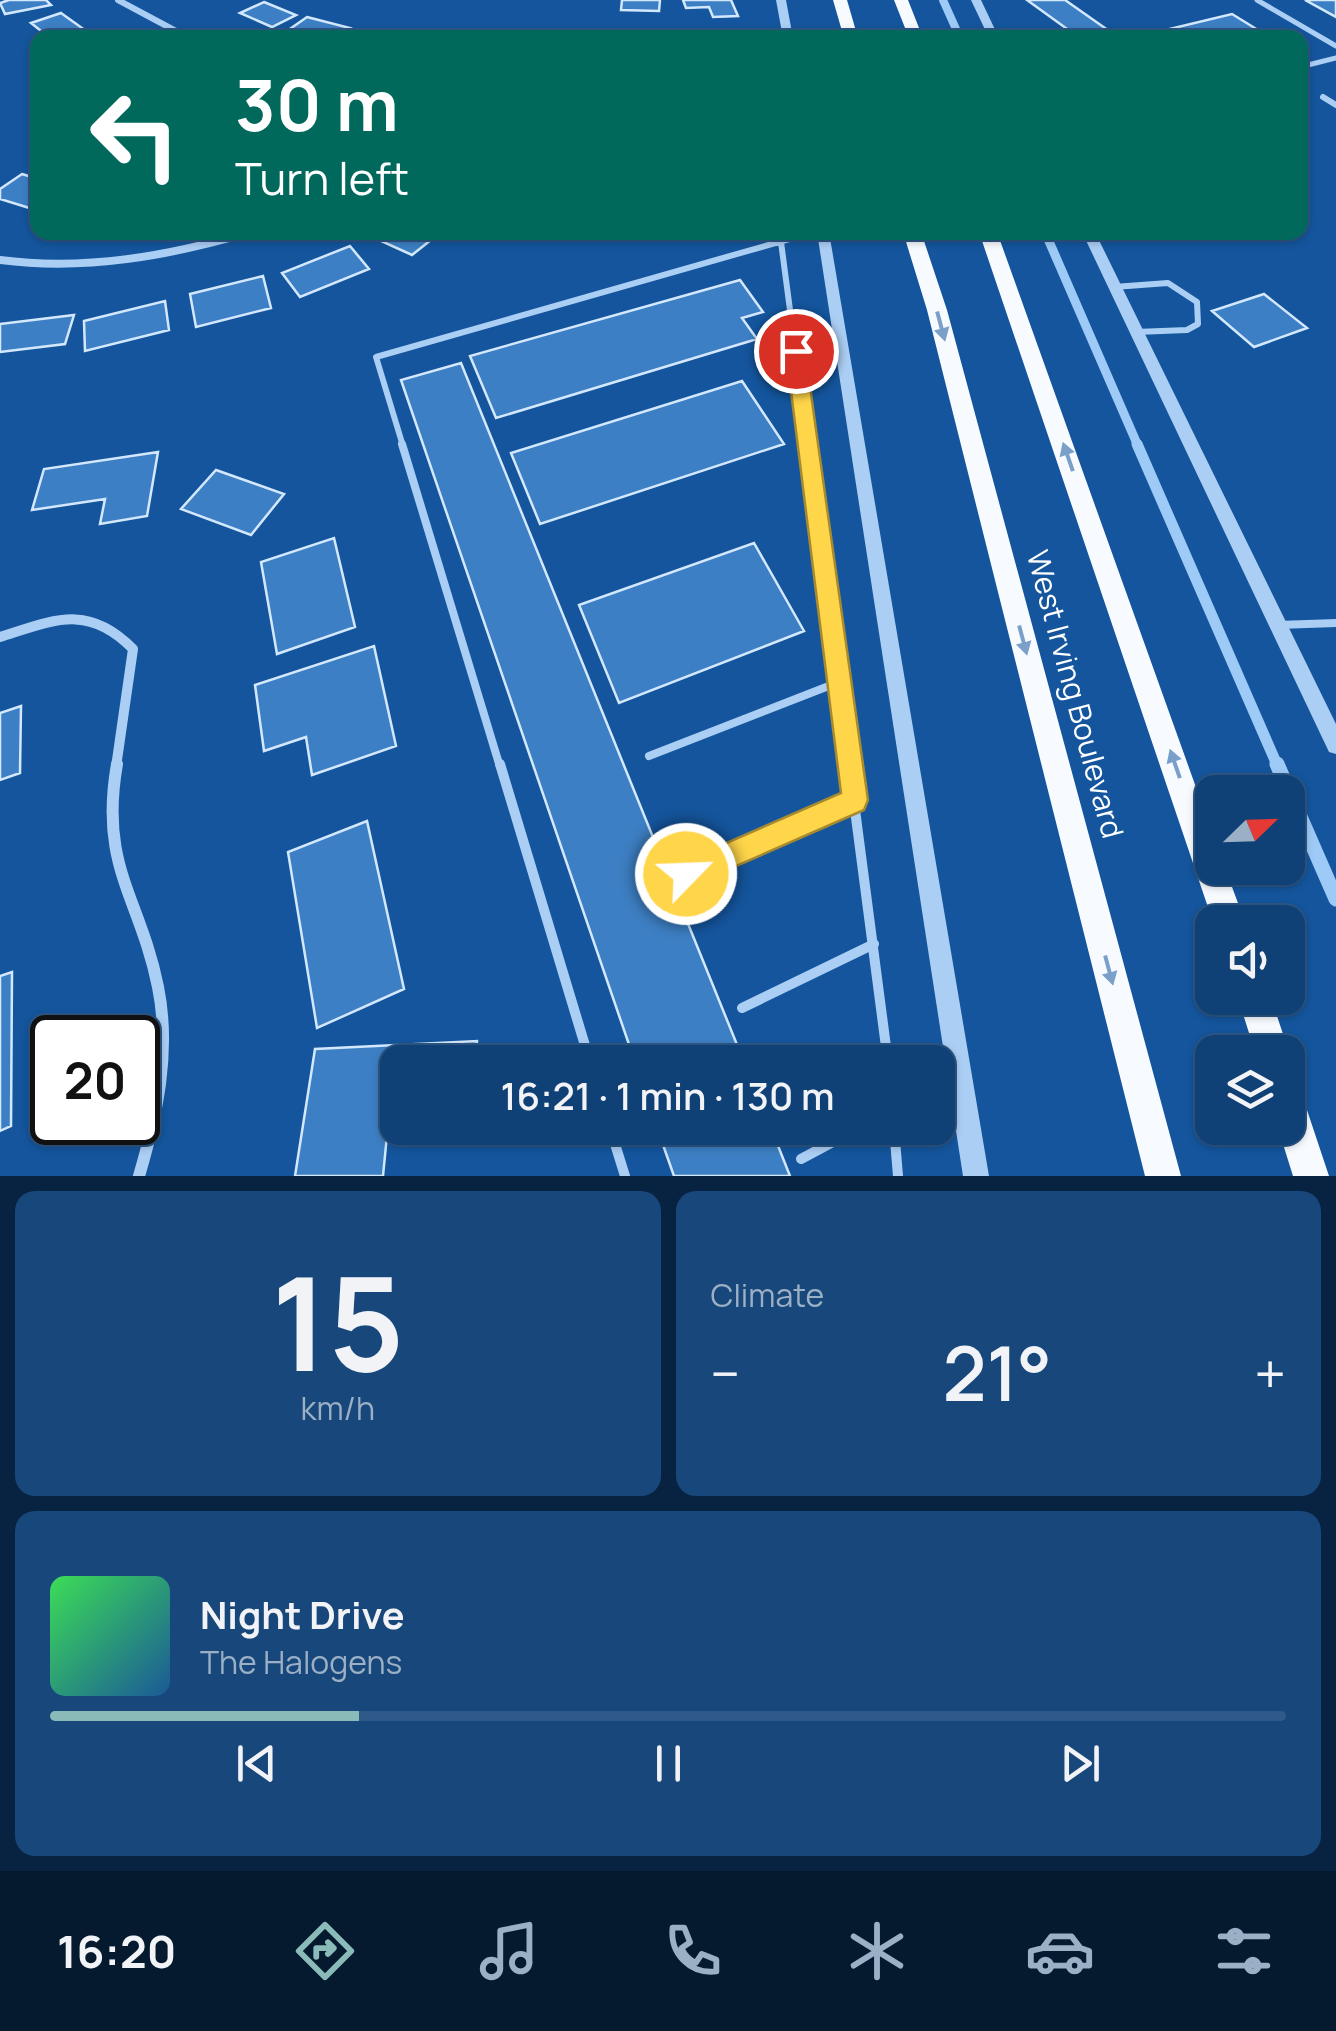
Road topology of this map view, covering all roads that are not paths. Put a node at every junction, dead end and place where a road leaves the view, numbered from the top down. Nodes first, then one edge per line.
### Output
1 (118, 0) edge
2 (781, 0) edge
3 (840, 0) edge
4 (901, 0) edge
5 (976, 0) edge
6 (1257, 0) edge
7 (174, 30) edge
8 (787, 30) edge
9 (849, 30) edge
10 (913, 30) edge
11 (990, 30) edge
12 (1336, 46) edge
13 (1336, 58) edge
14 (1308, 65) edge
15 (1323, 97) dead end
16 (1336, 105) edge
17 (214, 240) edge
18 (788, 240) edge
19 (825, 240) edge
20 (915, 240) edge
21 (991, 240) edge
22 (1092, 240) edge
23 (782, 242) junction
24 (0, 260) edge
25 (1114, 287) junction
26 (1136, 332) junction
27 (1336, 623) edge
28 (1278, 626) junction
29 (0, 637) edge
30 (839, 682) junction
31 (1336, 745) edge
32 (649, 756) dead end
33 (855, 800) junction
34 (686, 874) dead end
35 (1223, 905) edge
36 (874, 944) junction
37 (742, 1008) dead end
38 (585, 1045) edge
39 (886, 1045) edge
40 (615, 1145) edge
41 (827, 1145) edge
42 (895, 1145) edge
43 (1302, 1145) edge
44 (801, 1159) dead end
45 (139, 1176) edge
46 (625, 1176) edge
47 (898, 1176) edge
48 (976, 1176) edge
49 (1163, 1176) edge
50 (1311, 1176) edge

1 - 7 street
2 - 8 street
3 - 9 main road
4 - 10 main road
5 - 11 street
6 - 12 lane
13 - 14 lane
15 - 16 street
17 - 24 street
18 - 23 lane
19 - 48 street
20 -> 49 main road, West Irving Boulevard
35 -> 21 main road, West Irving Boulevard
22 - 25 street
23 - 30 lane
23 - 38 lane
25 - 26 street
25 - 26 lane
26 - 28 street
27 - 28 lane
28 - 31 street
29 - 45 street
30 - 32 lane
30 - 33 lane
33 - 34 lane
33 - 36 lane
36 - 37 lane
36 - 39 lane
40 - 46 lane
41 - 44 lane
42 - 47 lane
43 - 50 main road

